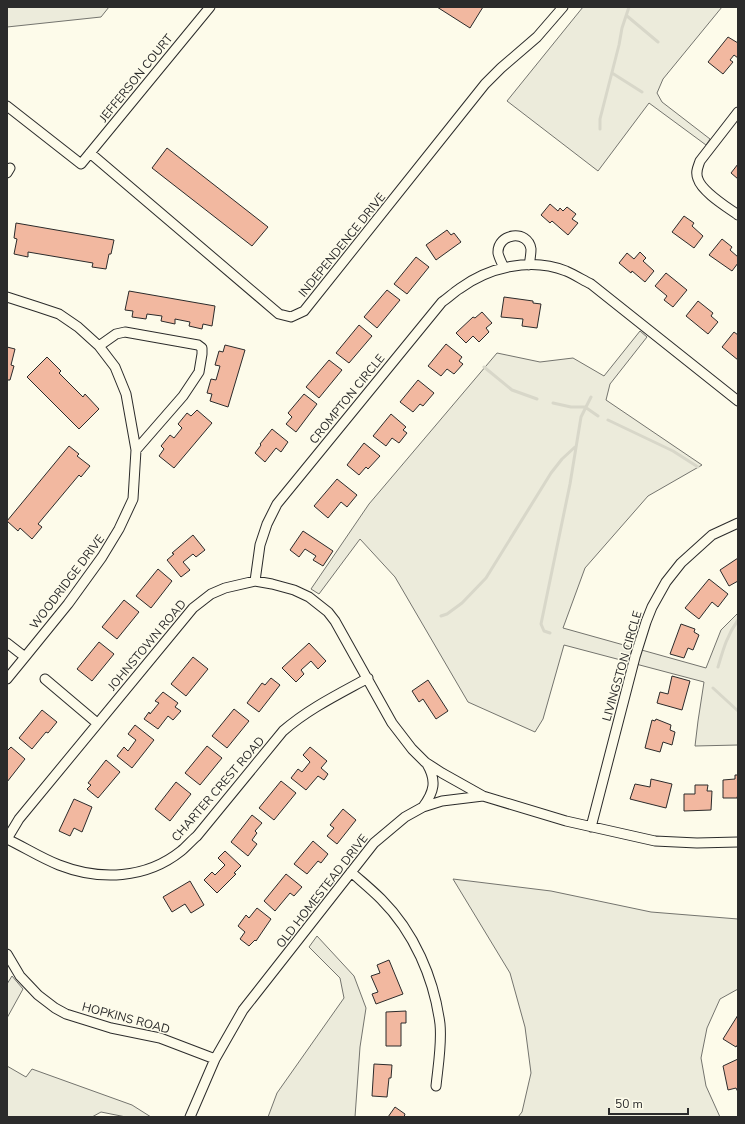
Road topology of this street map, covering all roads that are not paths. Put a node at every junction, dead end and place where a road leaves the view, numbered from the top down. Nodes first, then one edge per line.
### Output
1 (210, 7) edge
2 (563, 7) edge
3 (7, 106) edge
4 (738, 112) edge
5 (90, 153) junction
6 (738, 215) edge
7 (529, 265) junction
8 (504, 268) junction
9 (7, 297) edge
10 (99, 346) junction
11 (738, 401) edge
12 (136, 450) junction
13 (738, 523) edge
14 (255, 581) junction
15 (7, 643) edge
16 (25, 657) junction
17 (368, 678) junction
18 (7, 679) edge
19 (45, 679) dead end
20 (97, 723) junction
21 (425, 762) junction
22 (483, 796) junction
23 (423, 807) junction
24 (591, 827) junction
25 (7, 839) edge
26 (738, 842) edge
27 (351, 872) junction
28 (7, 954) edge
29 (215, 1059) junction
30 (436, 1086) dead end
31 (190, 1117) edge

1 - 5 street, JEFFERSON COURT
2 - 5 street, INDEPENDENCE DRIVE
3 - 5 street, JEFFERSON COURT
4 - 6 street
7 - 8 street, CROMPTON CIRCLE
7 - 8 street
7 - 11 street, CROMPTON CIRCLE
8 - 14 street, CROMPTON CIRCLE
9 - 10 street, WOODRIDGE DRIVE
10 - 12 street, WOODRIDGE DRIVE
10 - 12 street
12 - 16 street, WOODRIDGE DRIVE
13 - 24 street, LIVINGSTON CIRCLE
14 - 17 street, JOHNSTOWN ROAD
14 - 20 street, JOHNSTOWN ROAD
15 - 16 street
16 - 18 street, WOODRIDGE DRIVE
17 - 21 street, JOHNSTOWN ROAD
17 - 25 street, CHARTER CREST ROAD
19 - 20 street
20 - 25 street, JOHNSTOWN ROAD
21 - 22 street, JOHNSTOWN ROAD
21 - 23 street
22 - 23 street, OLD HOMESTEAD DRIVE
22 - 24 street, OLD HOMESTEAD DRIVE
23 - 27 street, OLD HOMESTEAD DRIVE
24 - 26 street, OLD HOMESTEAD DRIVE
27 - 29 street, OLD HOMESTEAD DRIVE
27 - 30 street
28 - 29 street, HOPKINS ROAD
29 - 31 street, OLD HOMESTEAD DRIVE

